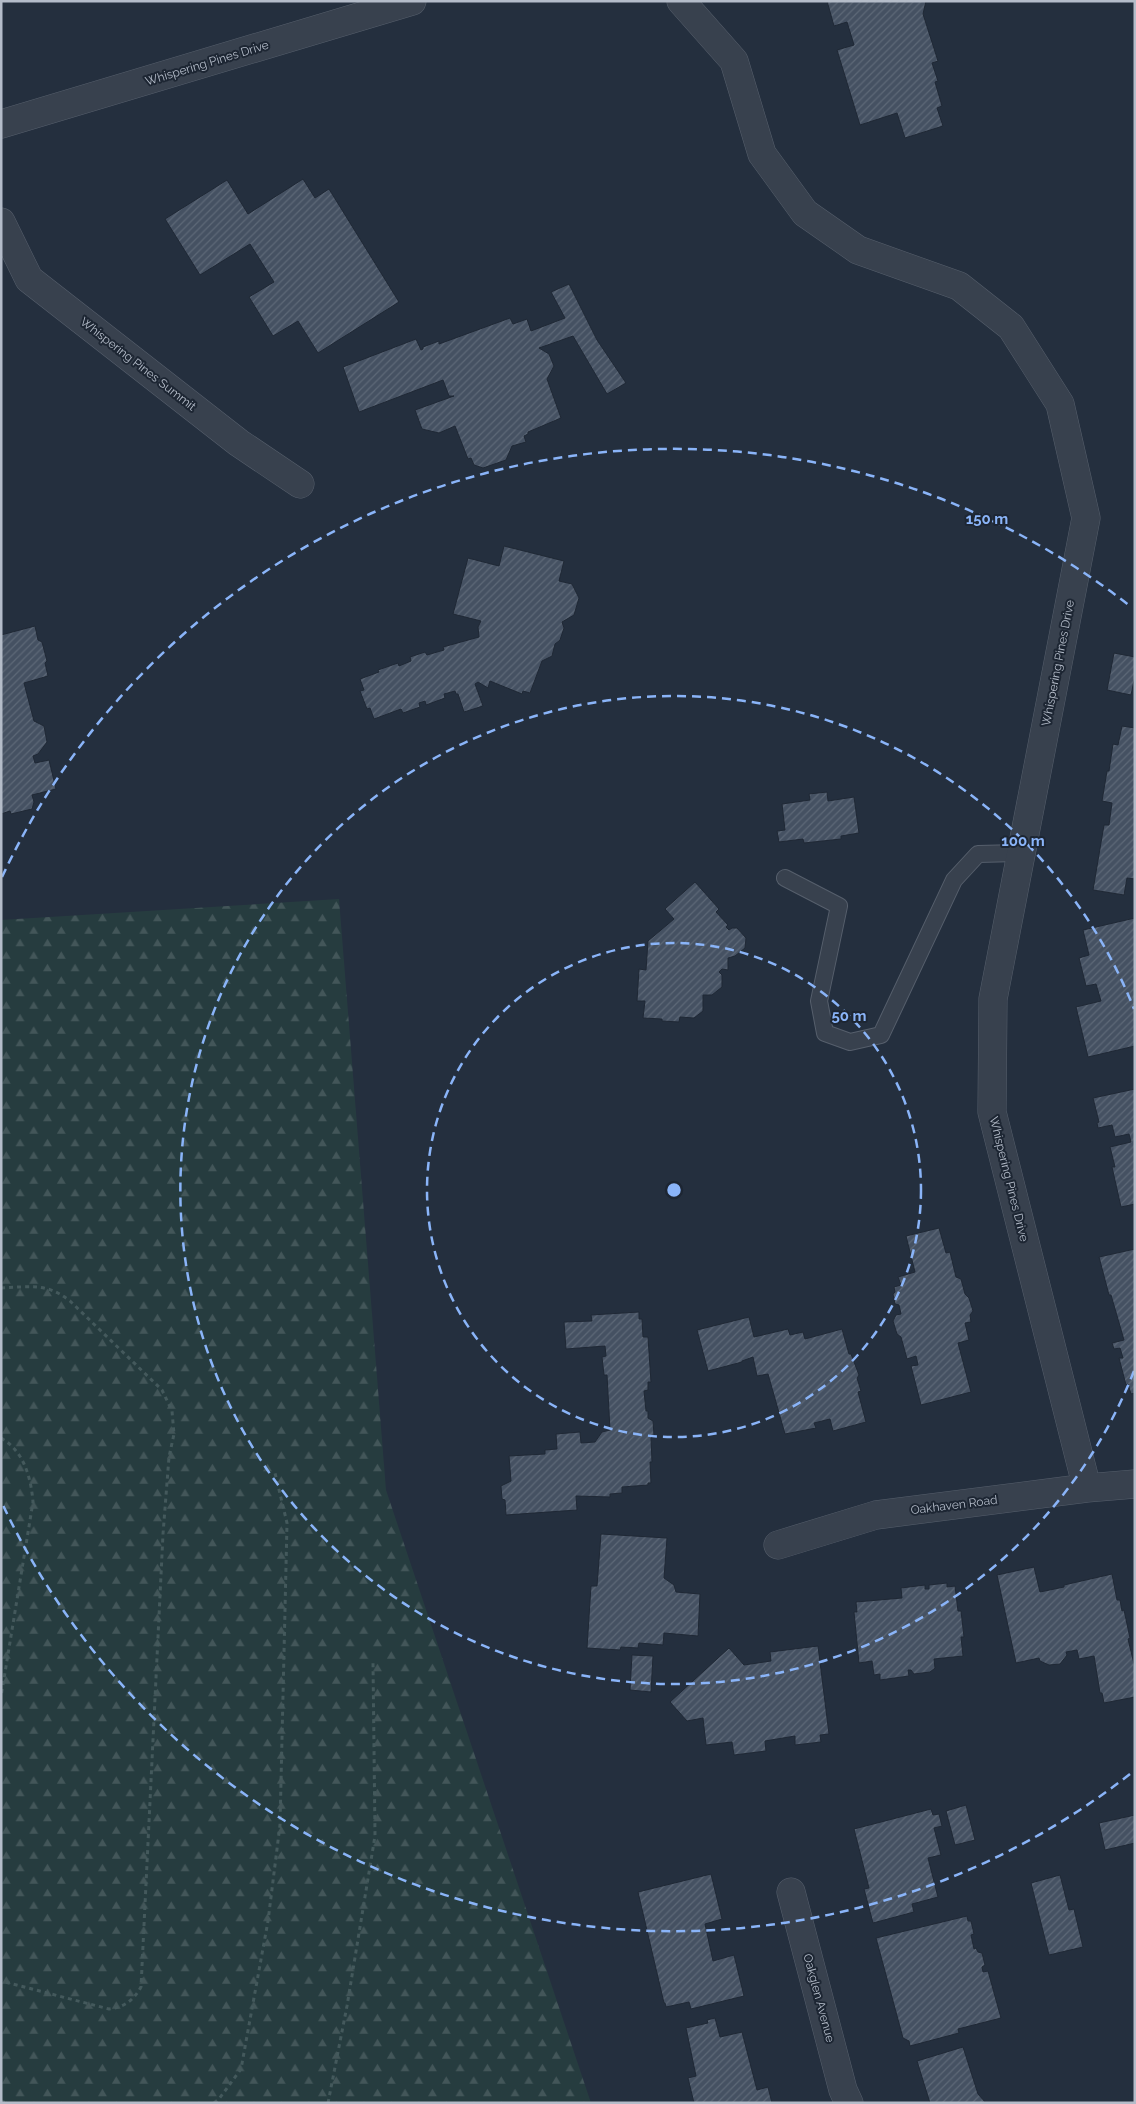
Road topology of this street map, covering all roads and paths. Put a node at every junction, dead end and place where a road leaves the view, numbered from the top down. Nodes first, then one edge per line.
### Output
1 (412, 1) edge
2 (681, 1) edge
3 (1, 124) edge
4 (1, 222) edge
5 (300, 484) dead end
6 (1022, 853) junction
7 (785, 878) dead end
8 (1, 1288) edge
9 (1, 1438) edge
10 (274, 1472) dead end
11 (1135, 1484) edge
12 (1087, 1488) junction
13 (778, 1545) dead end
14 (373, 1662) dead end
15 (1, 1697) edge
16 (791, 1892) dead end
17 (1, 1981) edge
18 (1, 2102) edge
19 (6, 2103) edge
20 (214, 2103) edge
21 (328, 2103) edge
22 (850, 2103) edge

1 - 3 street, Whispering Pines Drive
2 - 6 street, Whispering Pines Drive
4 - 5 street, Whispering Pines Summit
6 - 7 lane
6 - 12 street, Whispering Pines Drive
8 - 17 path
9 - 15 path
10 - 20 path
11 - 12 street, Oakhaven Road
12 - 13 street, Oakhaven Road
14 - 21 path
16 - 22 street, Oakglen Avenue
18 - 19 path

